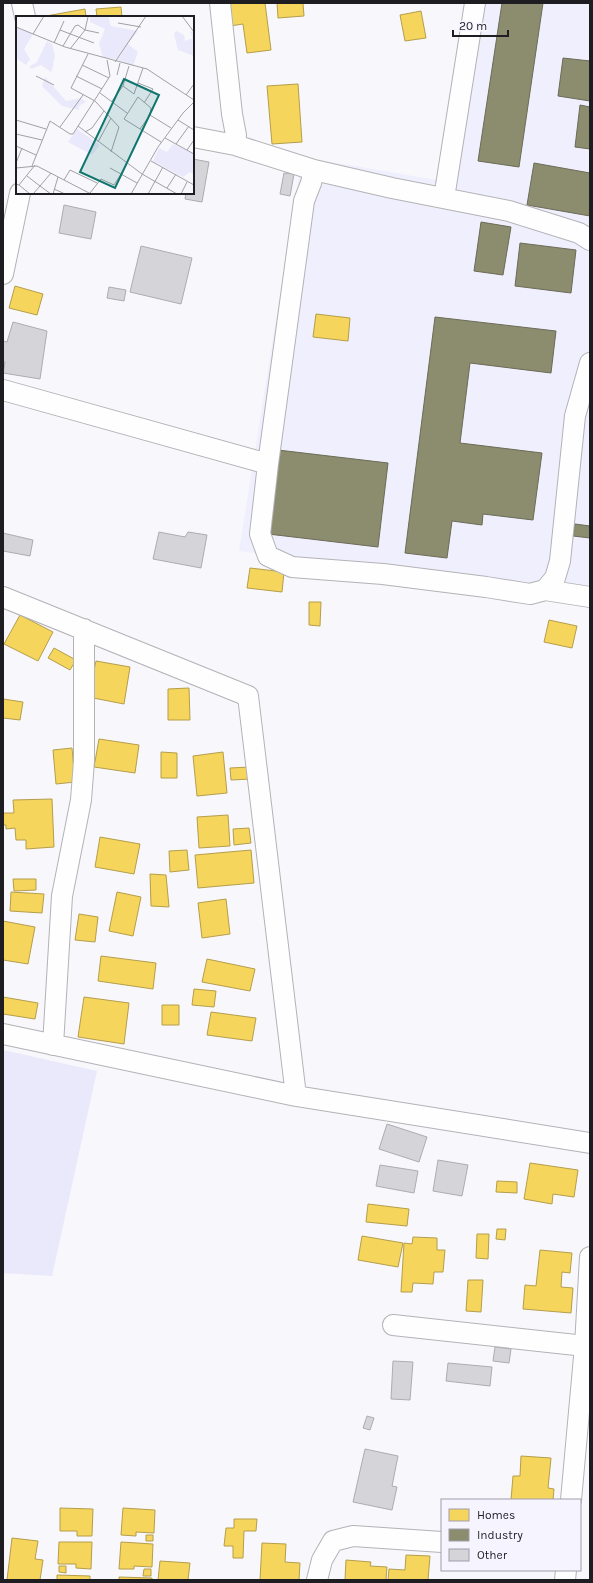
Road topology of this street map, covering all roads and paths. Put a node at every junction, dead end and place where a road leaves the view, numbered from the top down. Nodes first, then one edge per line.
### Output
1 (22, 3) edge
2 (220, 3) edge
3 (475, 3) edge
4 (25, 16) edge
5 (194, 137) edge
6 (235, 145) junction
7 (314, 170) junction
8 (20, 194) edge
9 (444, 198) junction
10 (590, 240) edge
11 (3, 274) edge
12 (590, 363) edge
13 (3, 390) edge
14 (268, 464) junction
15 (545, 590) junction
16 (590, 596) edge
17 (3, 597) edge
18 (84, 629) junction
19 (3, 1034) edge
20 (52, 1045) junction
21 (296, 1096) junction
22 (590, 1143) edge
23 (590, 1257) edge
24 (393, 1325) dead end
25 (588, 1346) edge
26 (570, 1499) edge
27 (441, 1542) edge
28 (317, 1580) edge

1 - 4 street
2 - 6 street
3 - 9 street
5 - 6 street
6 - 7 street
7 - 9 street
7 - 14 street
8 - 11 street
9 - 10 street
12 - 15 street
13 - 14 street
14 - 15 street
15 - 16 street
17 - 18 street
18 - 20 street
18 - 21 street
19 - 20 street
20 - 21 street
21 - 22 street
23 - 25 street
24 - 25 street
25 - 26 street
27 - 28 street

